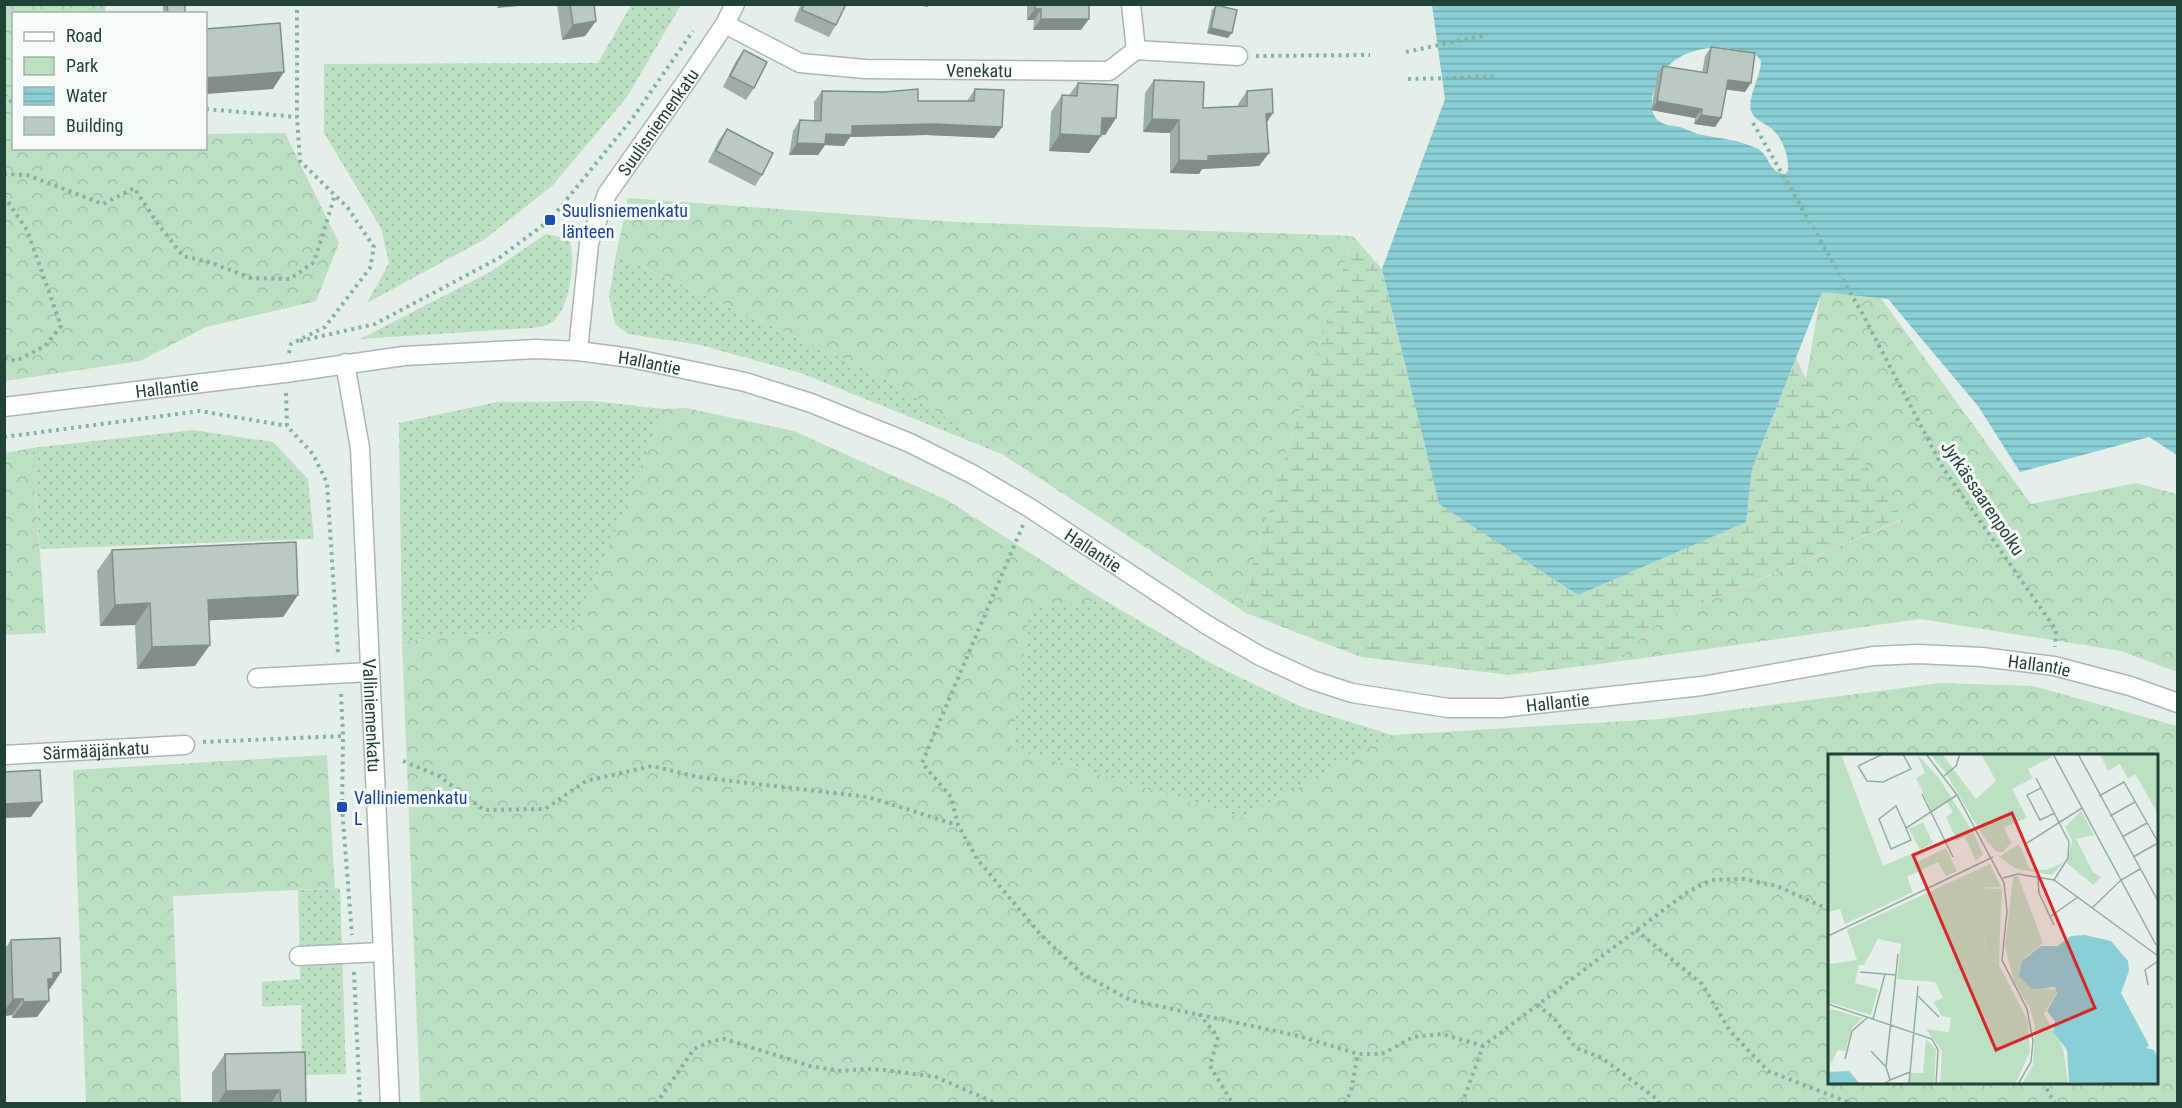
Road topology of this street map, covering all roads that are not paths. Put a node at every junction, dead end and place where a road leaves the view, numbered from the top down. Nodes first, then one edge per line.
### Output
1 (735, 4) edge
2 (1131, 4) edge
3 (725, 24) junction
4 (1136, 50) junction
5 (1238, 56) road end
6 (578, 351) junction
7 (345, 363) junction
8 (4, 407) edge
9 (370, 672) junction
10 (257, 678) dead end
11 (2178, 703) edge
12 (185, 745) road end
13 (4, 755) edge
14 (382, 952) junction
15 (299, 956) dead end
16 (390, 1104) edge

1 - 3 street, Suulisniemenkatu
2 - 4 street
3 - 4 street, Venekatu
3 - 6 street, Suulisniemenkatu
4 - 5 street
6 - 7 street, Hallantie
6 - 11 street, Hallantie
7 - 8 street, Hallantie
7 - 9 street, Valliniemenkatu
9 - 10 street
9 - 14 street, Valliniemenkatu
12 - 13 street, Särmääjänkatu
14 - 15 street
14 - 16 street, Valliniemenkatu

